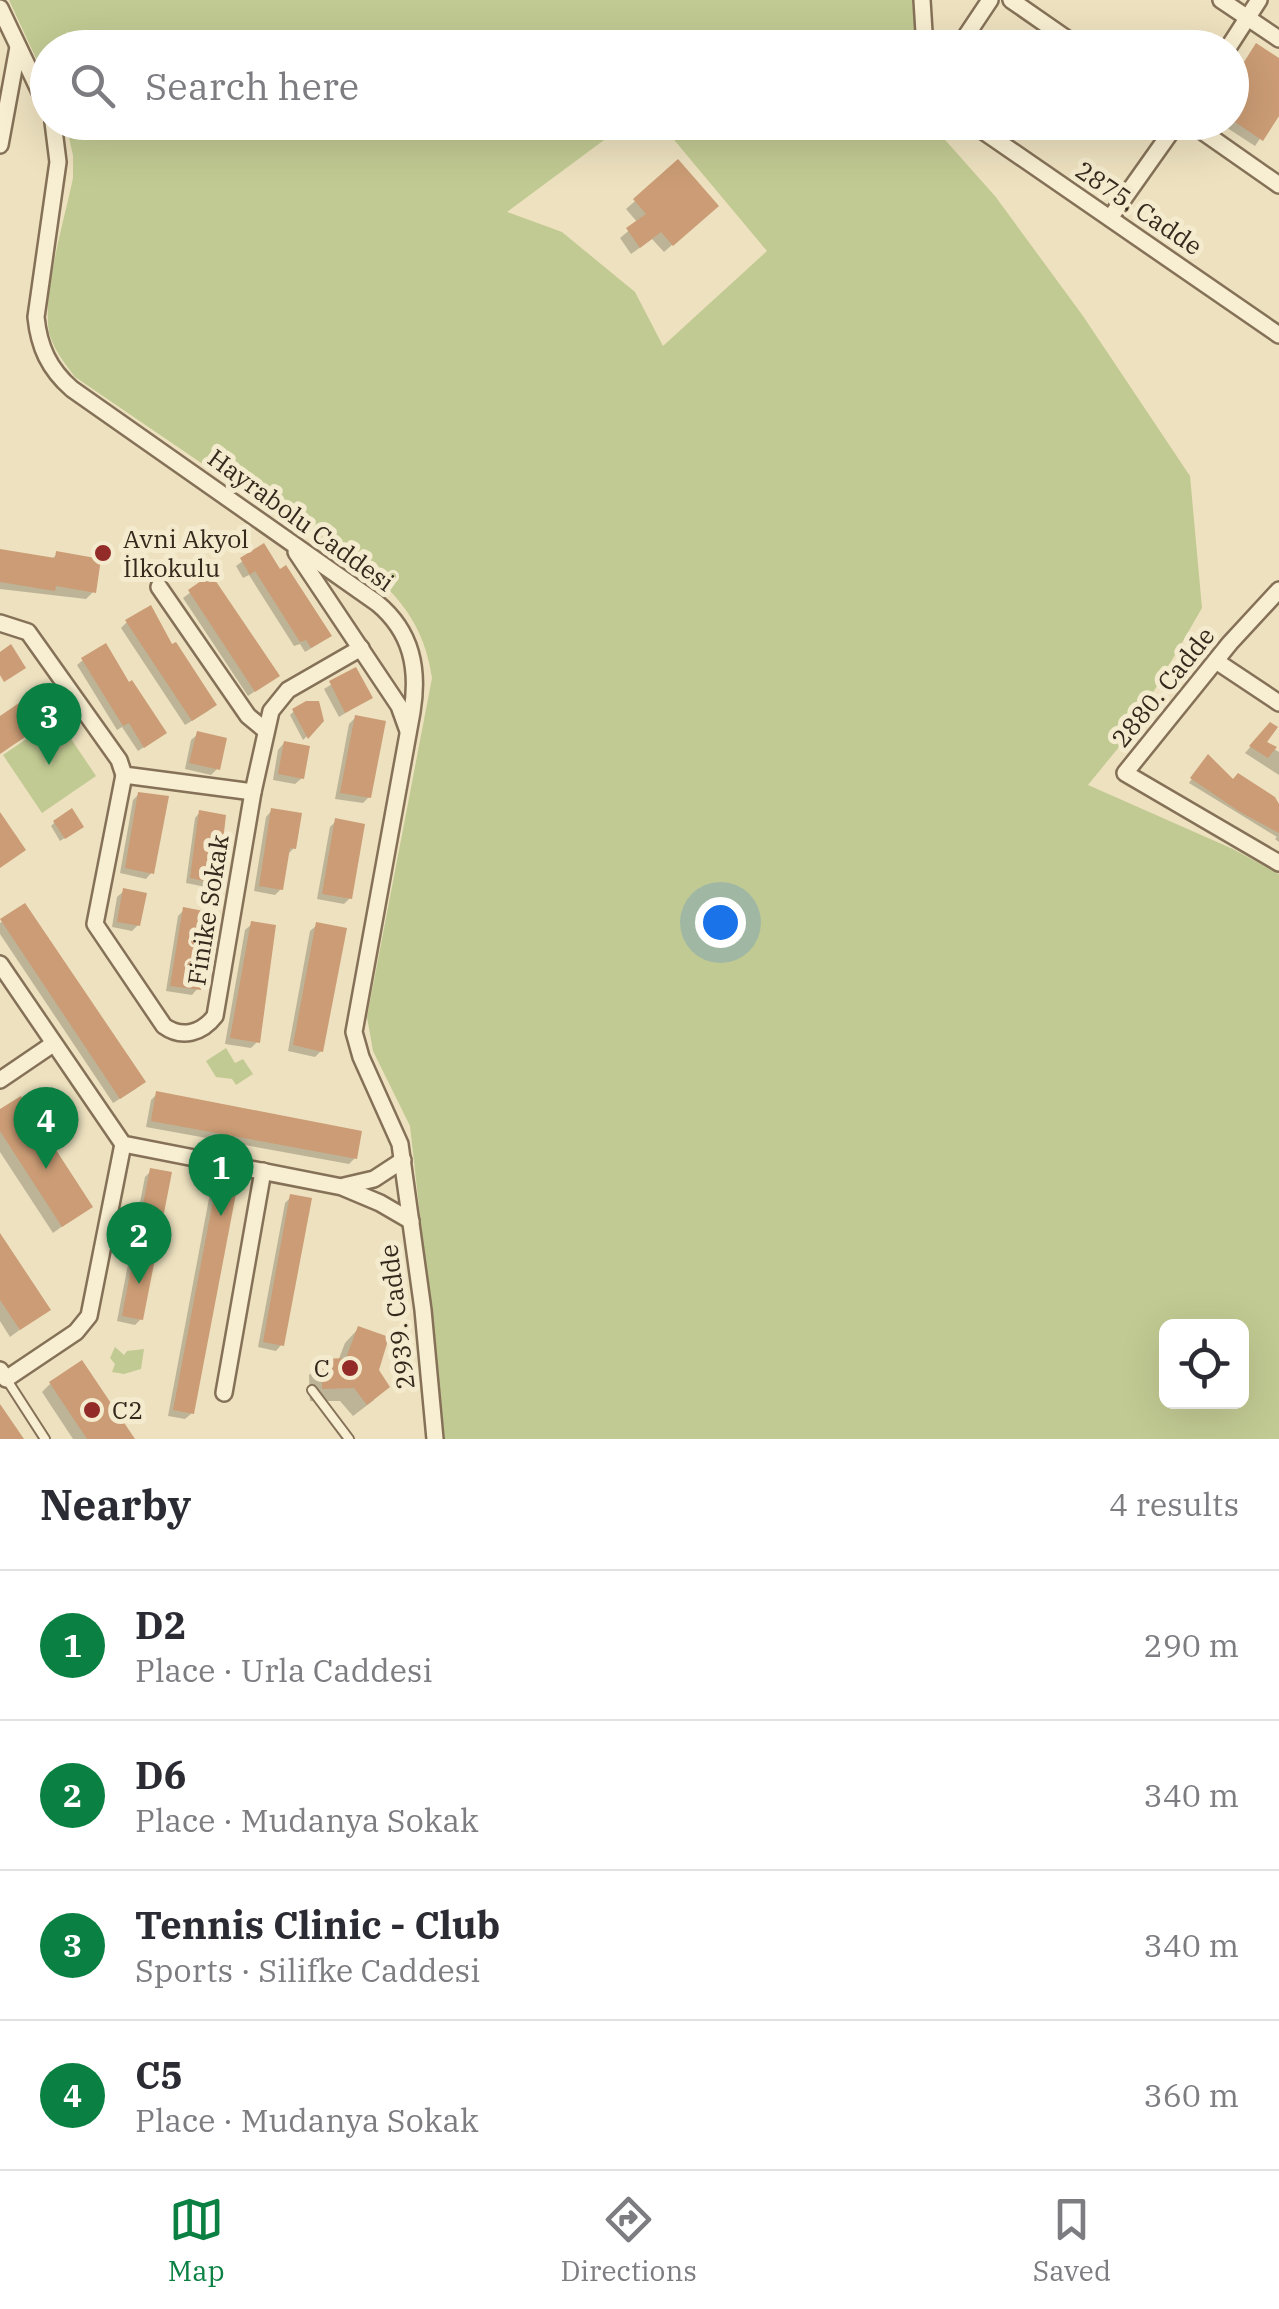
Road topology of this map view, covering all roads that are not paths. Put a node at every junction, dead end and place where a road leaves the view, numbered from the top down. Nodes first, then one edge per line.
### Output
1 (922, 0) edge
2 (990, 0) edge
3 (1011, 0) edge
4 (1221, 0) edge
5 (1259, 0) edge
6 (0, 8) edge
7 (1247, 17) junction
8 (924, 30) edge
9 (970, 30) edge
10 (1054, 30) edge
11 (1239, 30) edge
12 (1279, 40) edge
13 (18, 47) junction
14 (30, 71) edge
15 (58, 140) edge
16 (996, 140) edge
17 (1165, 140) edge
18 (1215, 140) edge
19 (0, 145) edge
20 (1279, 185) edge
21 (1110, 218) junction
22 (1279, 335) edge
23 (288, 541) junction
24 (159, 587) dead end
25 (1279, 590) edge
26 (0, 624) edge
27 (362, 648) junction
28 (1216, 661) junction
29 (1279, 703) edge
30 (265, 730) junction
31 (408, 737) junction
32 (124, 774) junction
33 (253, 792) junction
34 (1279, 863) edge
35 (0, 964) edge
36 (52, 1044) junction
37 (0, 1080) edge
38 (123, 1144) junction
39 (403, 1160) junction
40 (263, 1172) junction
41 (342, 1186) junction
42 (407, 1189) joint
43 (411, 1221) junction
44 (3, 1374) edge
45 (312, 1390) dead end
46 (224, 1393) dead end
47 (46, 1439) edge
48 (348, 1439) edge
49 (434, 1439) edge

1 - 8 street
2 - 9 street
3 - 10 street
4 - 7 street
5 - 7 street
6 - 13 street
7 - 11 street
7 - 12 street
13 - 14 street
13 - 19 street
15 - 23 street, Hayrabolu Caddesi
16 - 21 street, 2875. Cadde
17 - 21 street
18 - 20 street
21 - 22 street, 2875. Cadde
23 - 27 street
23 - 31 street, Hayrabolu Caddesi
24 - 30 street
25 - 28 street, 2880. Cadde
26 - 32 street
27 - 30 street, Finike Sokak
27 - 31 street
28 - 29 street
28 - 34 street, 2880. Cadde
30 - 33 street, Finike Sokak
31 - 39 street, Hayrabolu Caddesi
32 - 33 street
32 - 33 street, Finike Sokak
35 - 36 street
36 - 37 street
36 - 38 street
38 - 40 street
38 - 44 street
39 - 41 street
39 - 42 street, Hayrabolu Caddesi
40 - 41 street
40 - 46 street
41 - 43 street
42 - 43 street, 2939. Cadde
43 - 49 street, 2939. Cadde
44 - 47 lane
45 - 48 lane

